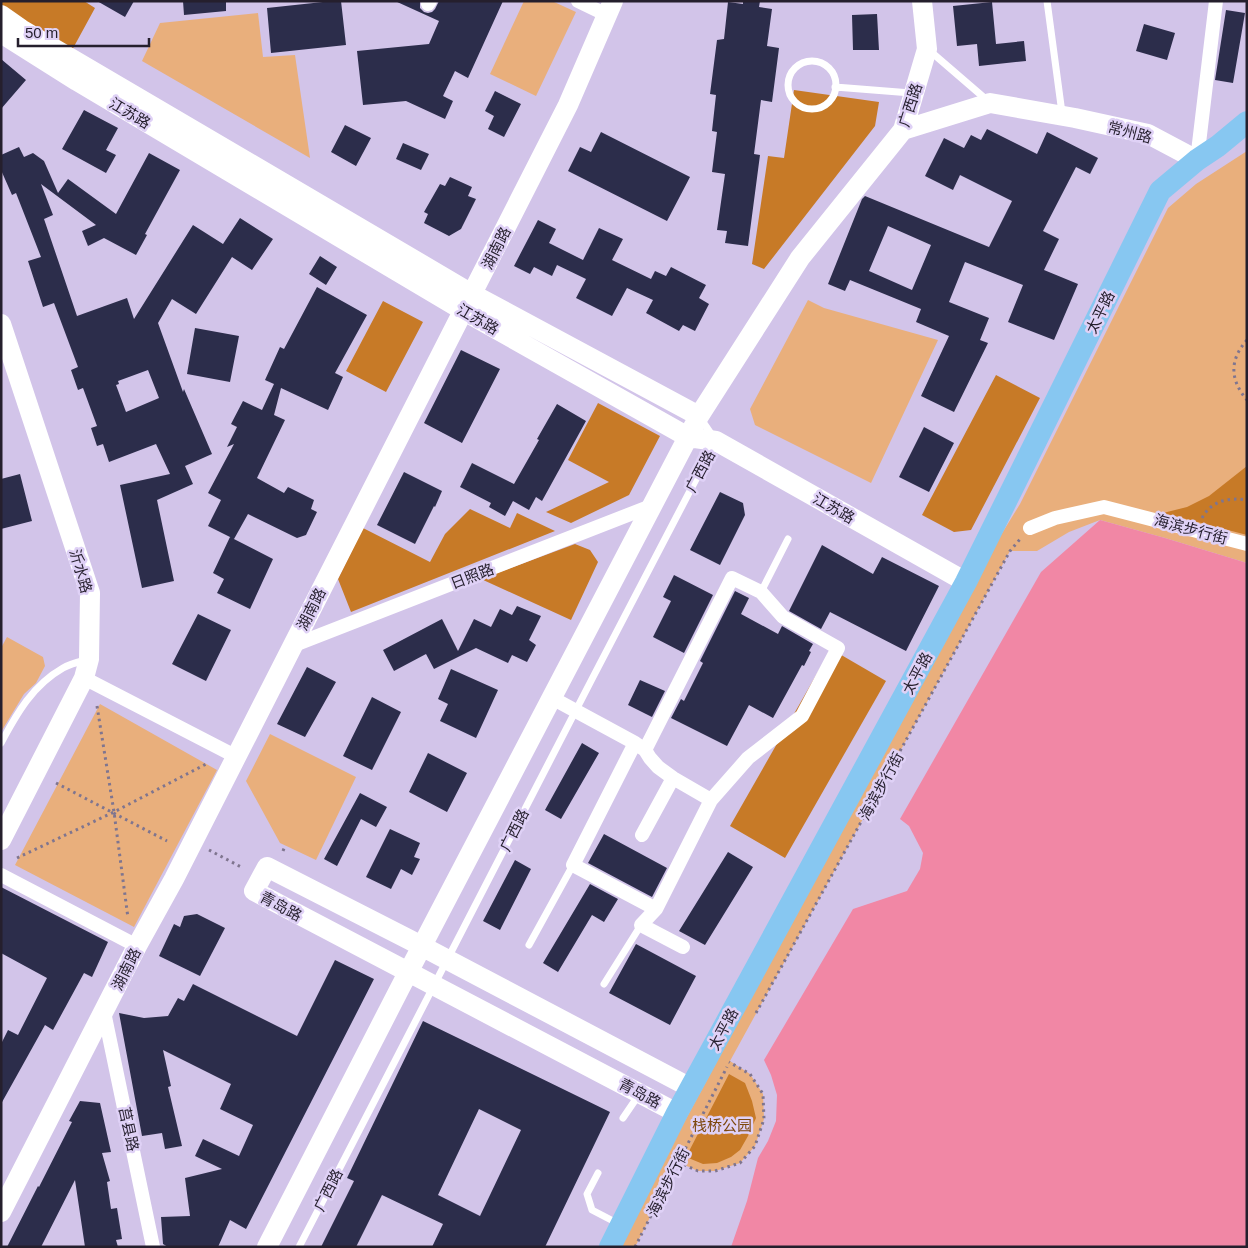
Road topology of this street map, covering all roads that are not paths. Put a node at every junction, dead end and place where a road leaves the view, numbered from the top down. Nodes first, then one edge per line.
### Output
1 (578, 1) edge
2 (922, 1) edge
3 (1046, 1) edge
4 (1216, 1) edge
5 (610, 8) edge
6 (1, 15) edge
7 (1, 33) edge
8 (928, 49) junction
9 (835, 87) junction
10 (914, 94) junction
11 (990, 103) junction
12 (1062, 116) junction
13 (1247, 122) edge
14 (903, 130) junction
15 (1197, 160) junction
16 (468, 302) junction
17 (1, 324) edge
18 (699, 416) junction
19 (688, 437) junction
20 (716, 441) junction
21 (651, 506) junction
22 (1030, 528) road end
23 (788, 539) dead end
24 (1247, 544) edge
25 (966, 582) junction
26 (761, 592) junction
27 (292, 646) junction
28 (86, 668) junction
29 (552, 698) junction
30 (576, 711) junction
31 (1, 743) edge
32 (640, 746) junction
33 (236, 756) junction
34 (673, 778) junction
35 (711, 800) junction
36 (642, 835) dead end
37 (1, 840) edge
38 (572, 864) junction
39 (1, 874) edge
40 (656, 909) junction
41 (641, 925) junction
42 (529, 945) dead end
43 (137, 946) junction
44 (422, 946) junction
45 (683, 947) dead end
46 (447, 959) junction
47 (409, 973) junction
48 (482, 977) junction
49 (604, 984) dead end
50 (434, 986) junction
51 (469, 1004) junction
52 (104, 1012) junction
53 (643, 1062) junction
54 (692, 1088) junction
55 (634, 1090) junction
56 (678, 1113) junction
57 (623, 1118) dead end
58 (598, 1173) dead end
59 (1, 1212) edge
60 (612, 1242) edge
61 (154, 1247) edge
62 (267, 1247) edge
63 (299, 1247) edge

1 - 5 street
2 - 8 main road, 广西路
3 - 12 lane
4 - 15 street
5 - 16 main road, 湖南路
6 - 16 main road, 江苏路
7 - 16 main road, 江苏路
8 - 10 main road, 广西路
8 - 11 lane
9 - 9 lane
9 - 10 lane
10 - 14 main road, 广西路
11 - 12 main road, 常州路
11 - 14 main road, 常州路
12 - 15 main road, 常州路
13 - 15 main road, 太平路
14 - 18 main road, 广西路
15 - 25 main road, 太平路
16 - 18 main road, 江苏路
16 - 19 main road, 江苏路
16 - 27 main road, 湖南路
17 - 28 main road, 沂水路
18 - 19 main road, 广西路
18 - 20 lane, 广西路
19 - 20 main road, 江苏路
19 - 21 main road, 广西路
20 - 25 main road, 江苏路
20 - 30 lane, 广西路
21 - 27 street, 日照路
21 - 29 main road, 广西路
22 - 24 street, 海滨步行街
23 - 26 lane
25 - 54 main road, 太平路
26 - 32 street
26 - 35 street
27 - 33 main road, 湖南路
28 - 31 lane
28 - 33 street
28 - 37 main road, 沂水路
29 - 30 street
29 - 44 main road, 广西路
30 - 32 street
30 - 46 lane, 广西路
32 - 34 street
32 - 38 street
33 - 43 main road, 湖南路
34 - 35 street
34 - 36 street
35 - 40 street
38 - 40 street
38 - 42 lane
39 - 43 street
40 - 41 street
41 - 45 street
41 - 49 lane
43 - 52 main road, 湖南路
44 - 46 main road, 青岛路
44 - 47 main road, 广西路
44 - 47 main road, 青岛路
46 - 48 main road, 青岛路
46 - 50 lane, 广西路
47 - 50 main road, 青岛路
47 - 62 main road, 广西路
48 - 51 main road
48 - 53 main road, 青岛路
50 - 51 main road, 青岛路
50 - 63 lane, 广西路
51 - 55 main road, 青岛路
52 - 59 main road, 湖南路
52 - 61 street, 莒县路
53 - 54 main road, 青岛路
53 - 55 main road
54 - 56 main road, 太平路
55 - 56 main road, 青岛路
55 - 57 lane
56 - 60 main road, 太平路
58 - 60 lane

